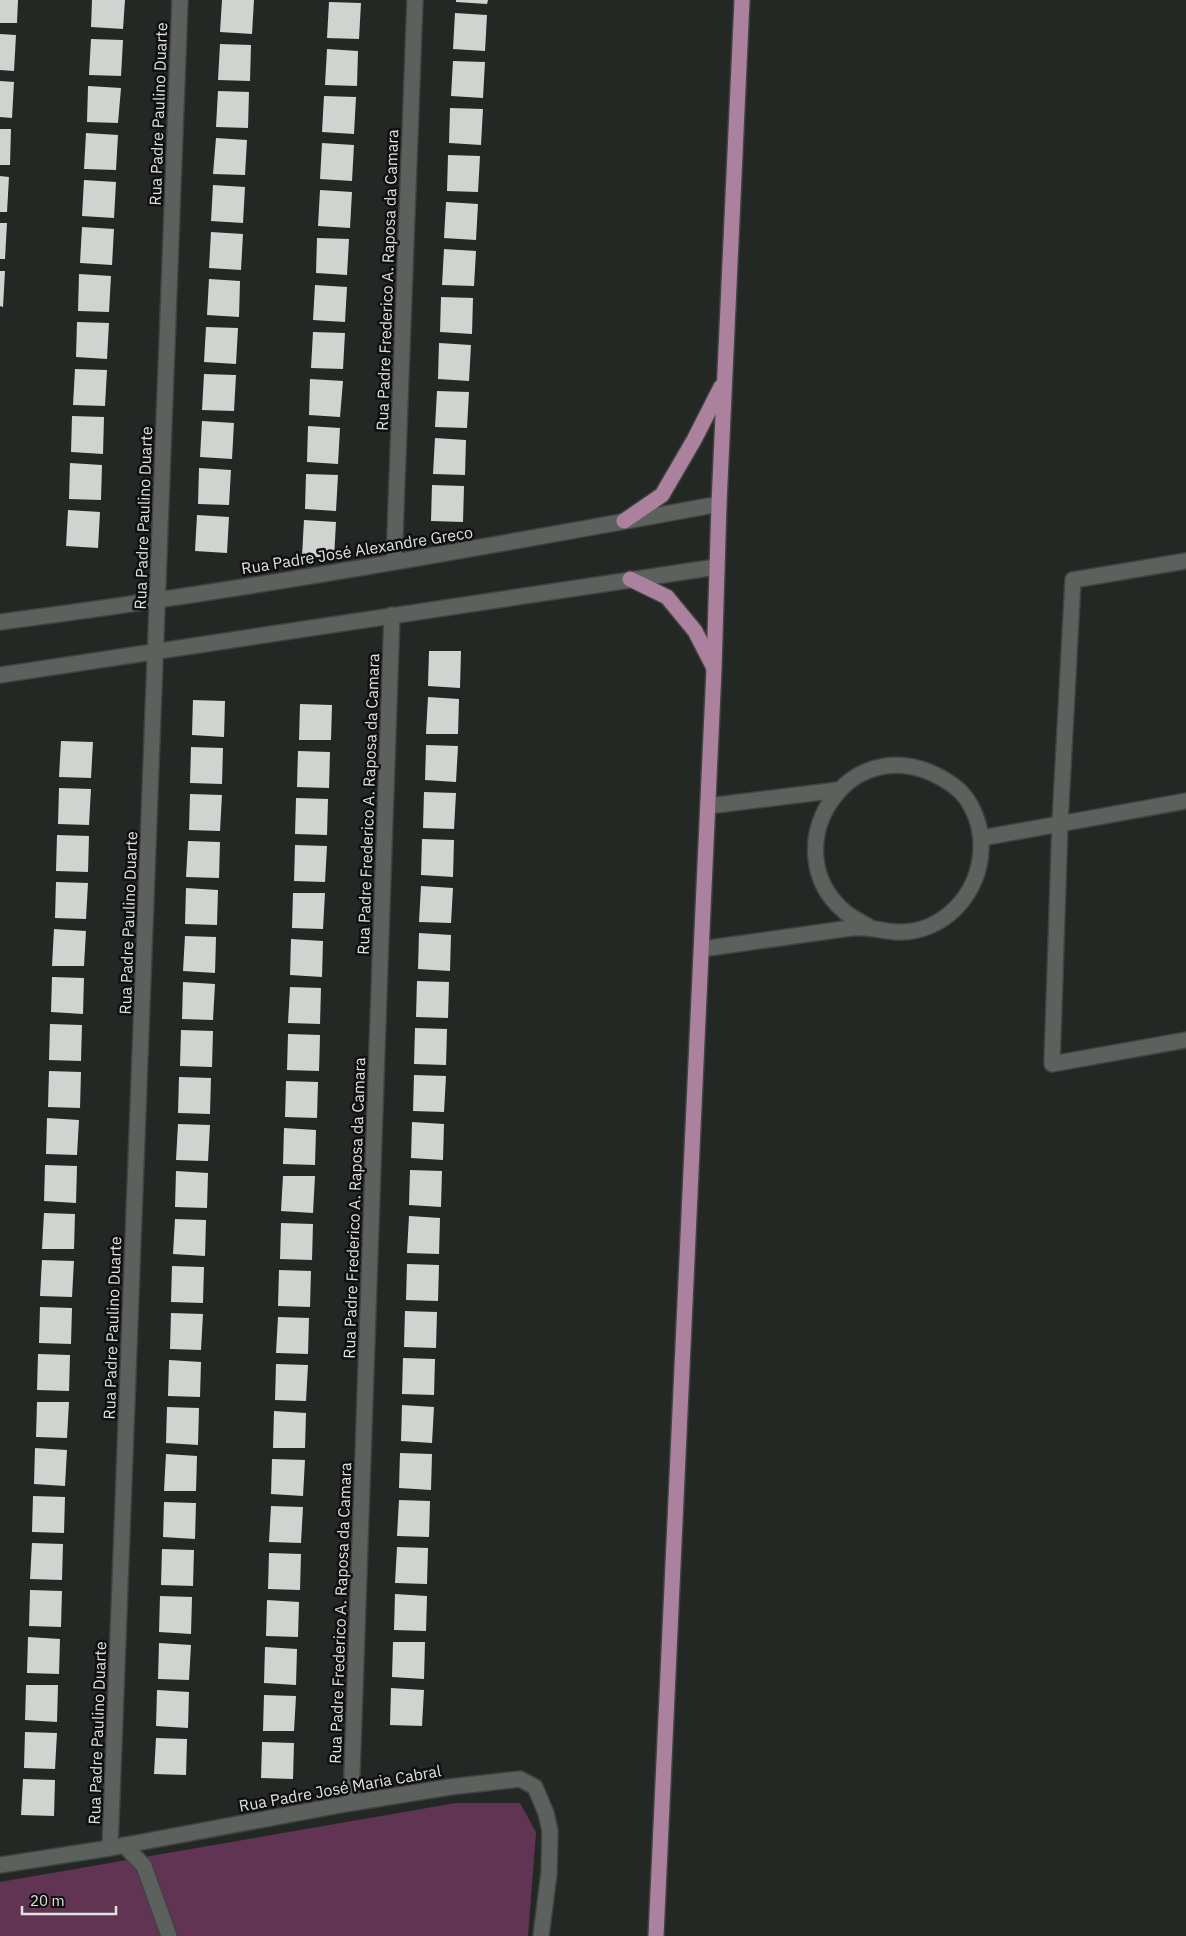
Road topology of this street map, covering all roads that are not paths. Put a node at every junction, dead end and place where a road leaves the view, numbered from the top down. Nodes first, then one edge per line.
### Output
1 (180, 0) edge
2 (415, 0) edge
3 (742, 0) edge
4 (724, 381) junction
5 (719, 504) junction
6 (624, 521) junction
7 (394, 561) junction
8 (1186, 561) edge
9 (716, 567) junction
10 (630, 579) junction
11 (157, 602) junction
12 (392, 615) junction
13 (0, 622) edge
14 (155, 652) junction
15 (714, 669) junction
16 (0, 675) edge
17 (838, 790) junction
18 (1186, 801) edge
19 (708, 806) junction
20 (1060, 824) junction
21 (982, 838) junction
22 (868, 926) junction
23 (702, 949) junction
24 (1186, 1040) edge
25 (351, 1803) junction
26 (117, 1846) junction
27 (0, 1865) edge
28 (169, 1936) edge
29 (541, 1936) edge
30 (656, 1936) edge

1 - 11 street, Rua Padre Paulino Duarte
2 - 7 street, Rua Padre Frederico A. Raposa da Camara
3 - 4 main road
4 - 5 main road
4 - 6 main road
5 - 6 street, Rua Padre José Alexandre Greco
5 - 9 main road
6 - 7 street, Rua Padre José Alexandre Greco
7 - 11 street, Rua Padre José Alexandre Greco
8 - 20 street
9 - 10 street
9 - 15 main road
10 - 12 street
10 - 15 main road
11 - 13 street, Rua Padre José Alexandre Greco
11 - 14 street, Rua Padre Paulino Duarte
12 - 14 street
12 - 25 street, Rua Padre Frederico A. Raposa da Camara
14 - 16 street
14 - 26 street, Rua Padre Paulino Duarte
15 - 19 main road
17 - 19 street
17 - 21 street
17 - 22 street
18 - 20 street
19 - 23 main road
20 - 21 street
20 - 24 street
21 - 22 street
22 - 23 street
23 - 30 main road
25 - 26 street, Rua Padre José Maria Cabral
25 - 29 street, Rua Padre José Maria Cabral
26 - 27 street, Rua Padre José Maria Cabral
26 - 28 street

